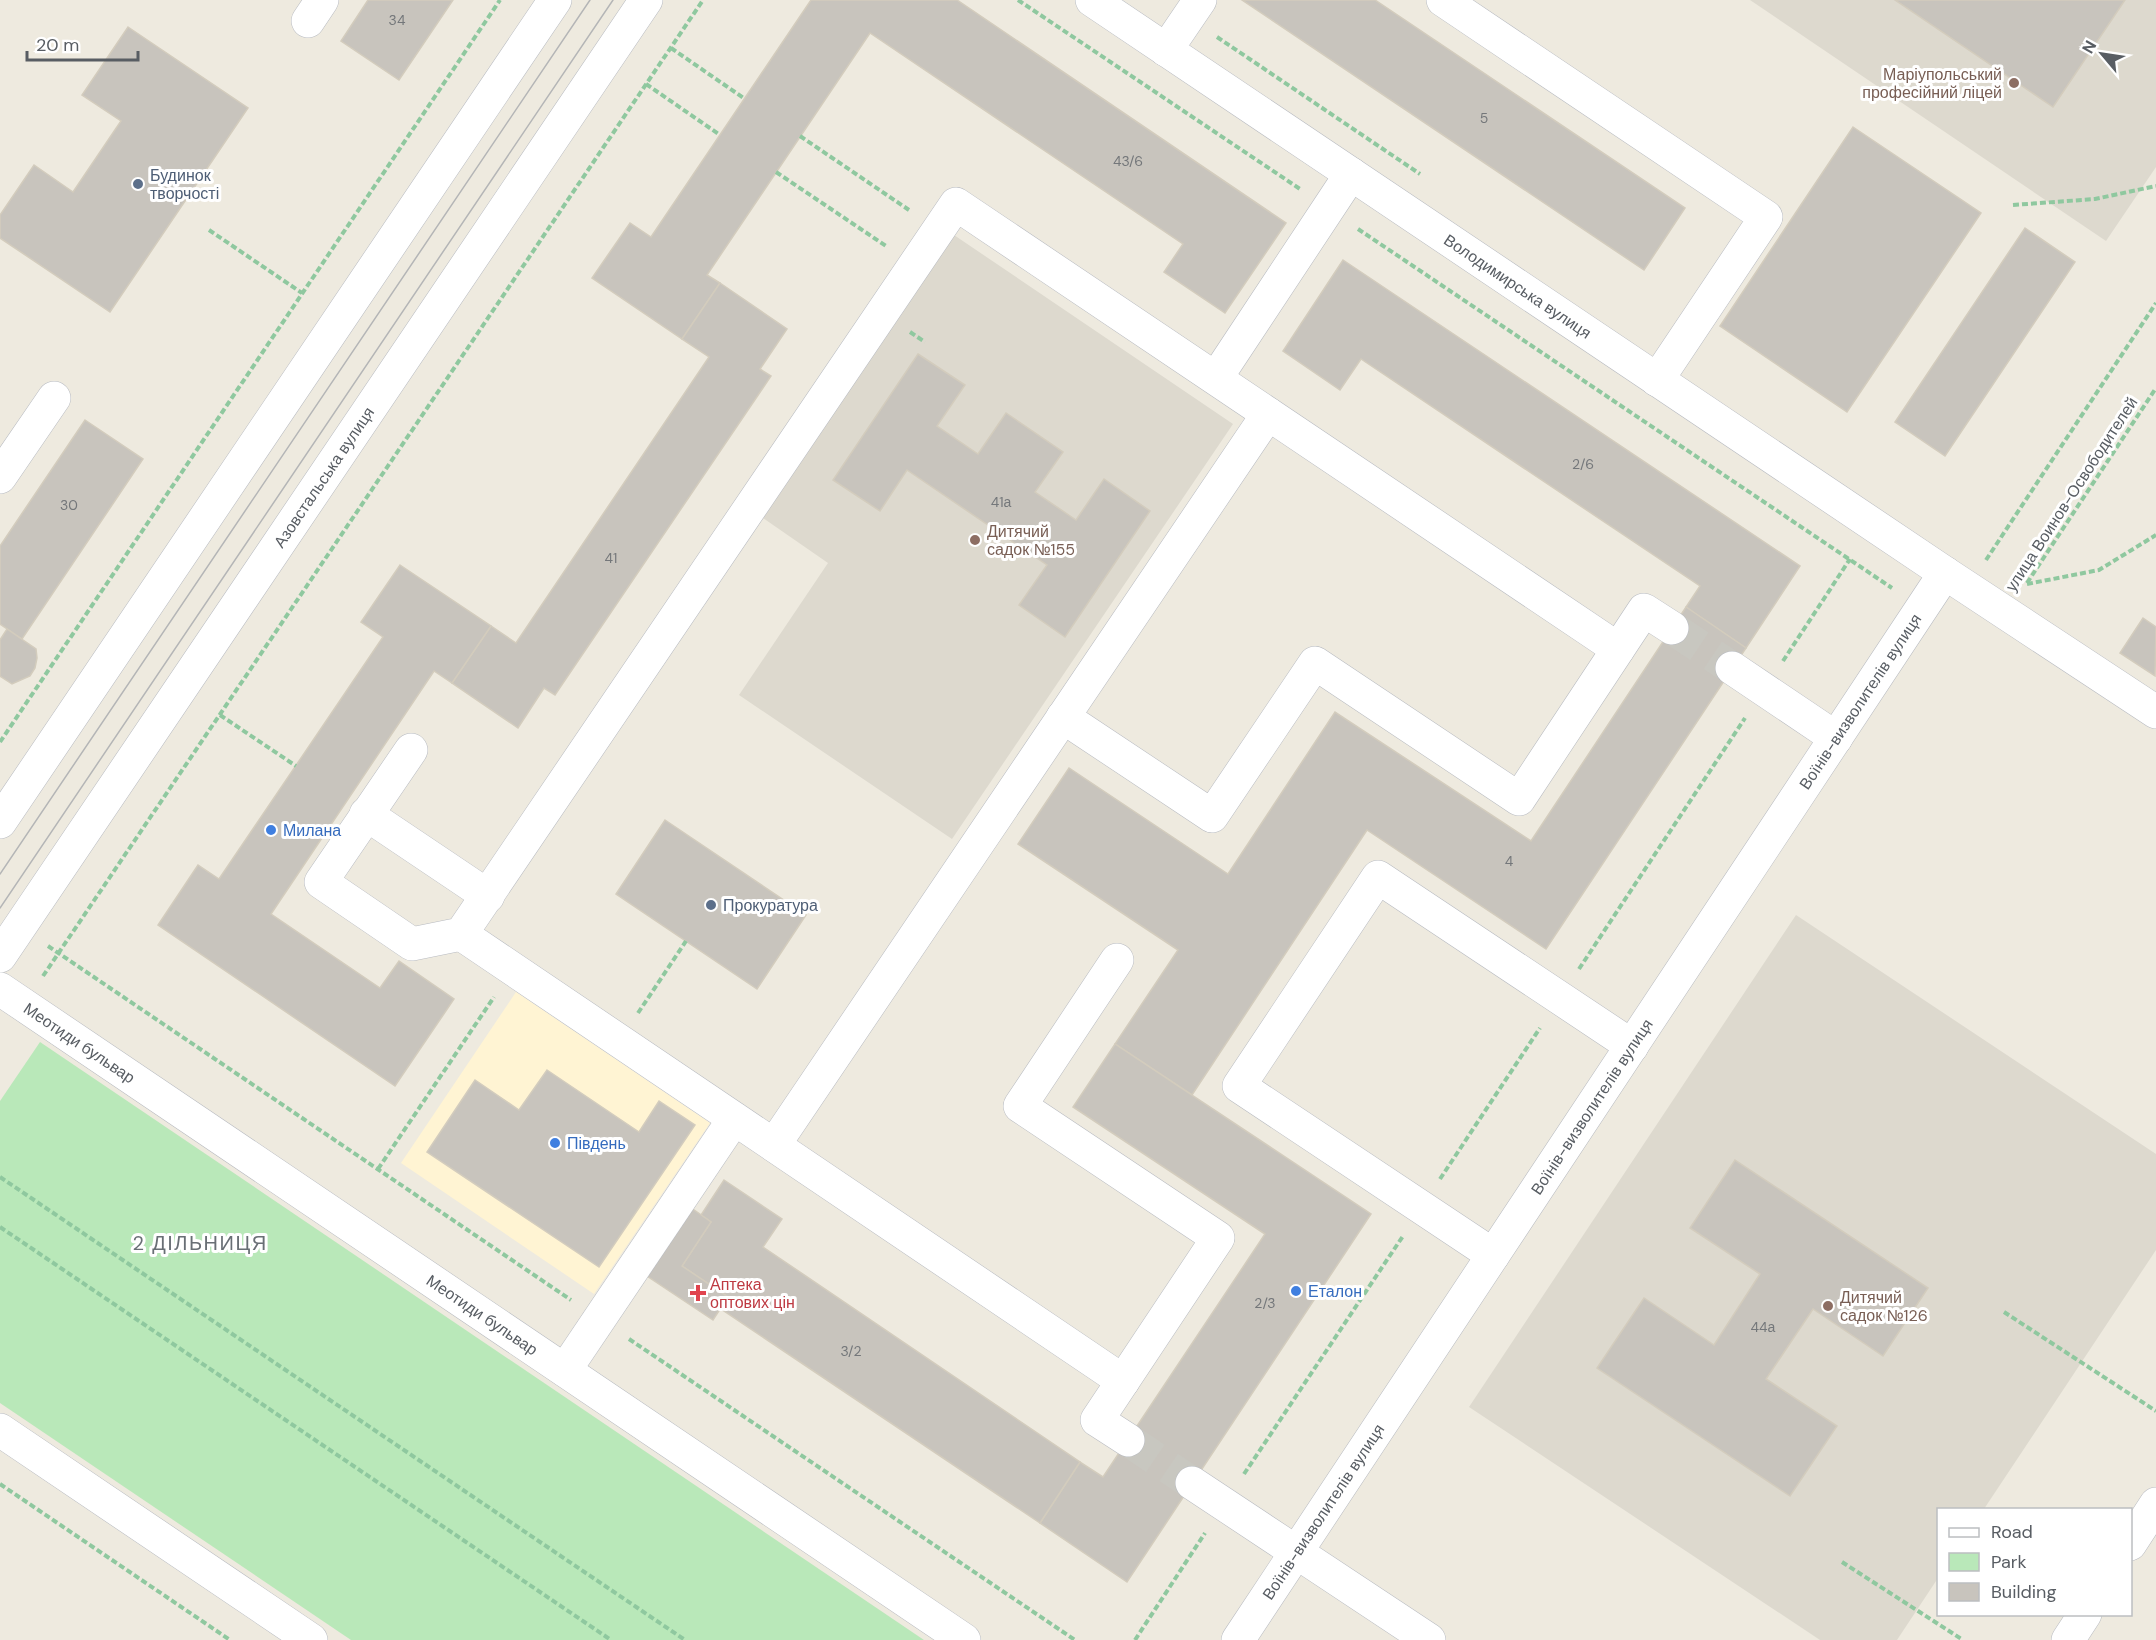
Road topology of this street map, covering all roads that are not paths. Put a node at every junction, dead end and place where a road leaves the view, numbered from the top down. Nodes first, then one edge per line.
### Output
1 (555, 0) edge
2 (646, 0) edge
3 (1092, 0) edge
4 (1200, 0) edge
5 (1443, 0) edge
6 (1166, 50) junction
7 (1352, 174) junction
8 (1216, 378) junction
9 (1657, 380) junction
10 (54, 398) dead end
11 (1268, 414) junction
12 (0, 477) edge
13 (1956, 581) junction
14 (1672, 628) tunnel mouth
15 (1618, 649) junction
16 (1732, 668) tunnel mouth
17 (2156, 712) edge
18 (1063, 717) junction
19 (1836, 738) junction
20 (411, 750) dead end
21 (366, 814) junction
22 (0, 822) edge
23 (488, 896) junction
24 (461, 934) junction
25 (0, 956) edge
26 (1117, 960) dead end
27 (0, 989) edge
28 (1632, 1046) junction
29 (735, 1119) junction
30 (774, 1145) junction
31 (1493, 1255) junction
32 (565, 1370) junction
33 (1123, 1381) junction
34 (0, 1430) edge
35 (1128, 1440) tunnel mouth
36 (1192, 1483) tunnel mouth
37 (1297, 1552) junction
38 (2084, 1616) edge
39 (311, 1640) edge
40 (964, 1640) edge
41 (1238, 1640) edge
42 (1429, 1640) edge
43 (2068, 1640) edge

1 - 22 street
2 - 25 street, Азовстальська вулиця
3 - 6 street, Володимирська вулиця
4 - 6 street
5 - 9 street
6 - 7 street, Володимирська вулиця
7 - 8 street
7 - 9 street, Володимирська вулиця
8 - 11 street
8 - 23 street
9 - 13 street, Володимирська вулиця
10 - 12 street
11 - 15 street
11 - 18 street
13 - 17 street, Володимирська вулиця
13 - 19 street, Воїнів-визволителів вулиця
14 - 15 street
15 - 18 street
16 - 19 street
18 - 30 street
19 - 28 street, Воїнів-визволителів вулиця
20 - 21 street
21 - 23 street
21 - 24 street
23 - 24 street
24 - 29 street
26 - 33 street
27 - 32 street, Меотиди бульвар
28 - 31 street, Воїнів-визволителів вулиця
28 - 31 street
29 - 30 street
29 - 32 street
30 - 33 street
31 - 37 street, Воїнів-визволителів вулиця
32 - 40 street, Меотиди бульвар
33 - 35 street
34 - 39 street
36 - 37 street
37 - 41 street, Воїнів-визволителів вулиця
37 - 42 street
38 - 43 street

